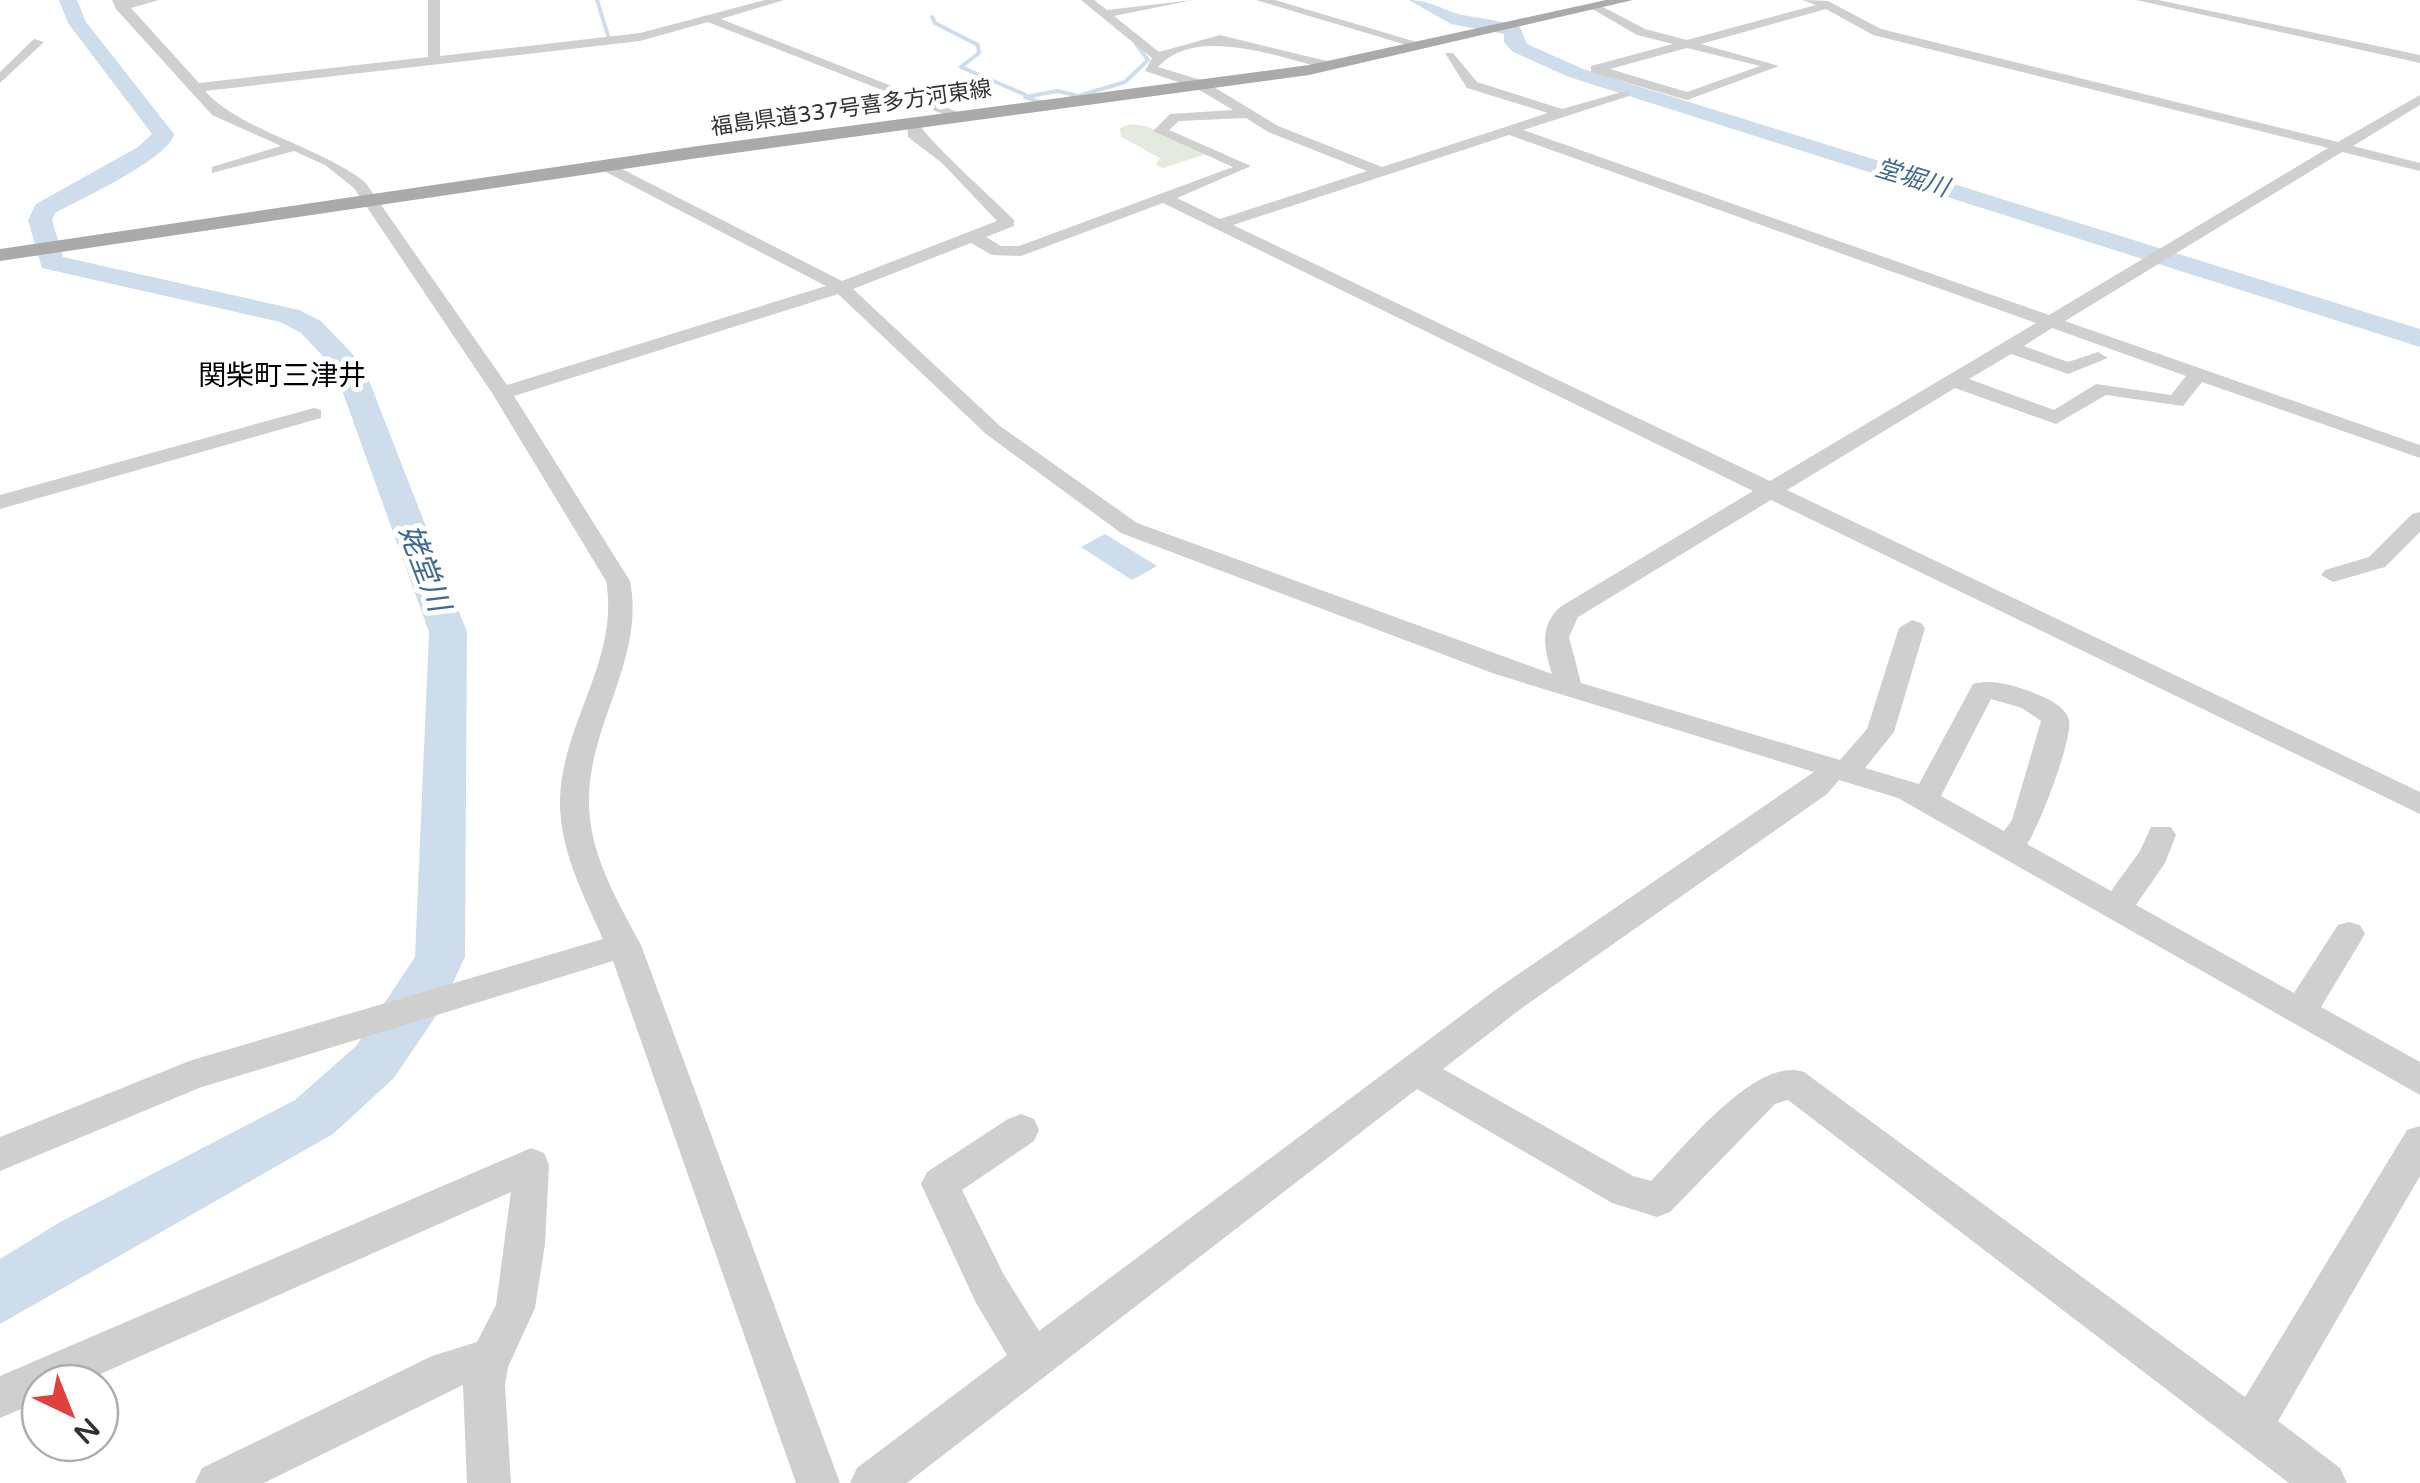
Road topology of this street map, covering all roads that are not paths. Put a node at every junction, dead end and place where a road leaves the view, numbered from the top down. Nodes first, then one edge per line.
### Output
1 (154, 0) edge
2 (434, 0) edge
3 (778, 0) edge
4 (1087, 0) edge
5 (1188, 0) edge
6 (1262, 0) edge
7 (1626, 0) edge
8 (1808, 0) edge
9 (2142, 0) edge
10 (762, 2) edge
11 (119, 3) edge
12 (1826, 3) edge
13 (1595, 7) junction
14 (1105, 14) junction
15 (708, 18) junction
16 (38, 42) dead end
17 (1683, 44) junction
18 (1424, 46) junction
19 (1157, 56) junction
20 (1449, 56) dead end
21 (2420, 58) edge
22 (434, 60) junction
23 (1330, 66) junction
24 (0, 78) edge
25 (1197, 84) junction
26 (193, 88) junction
27 (1624, 93) dead end
28 (2420, 99) edge
29 (1561, 113) junction
30 (1247, 114) junction
31 (961, 116) junction
32 (912, 123) junction
33 (1508, 130) junction
34 (293, 146) junction
35 (2340, 148) junction
36 (605, 166) junction
37 (2420, 168) edge
38 (217, 170) dead end
39 (1382, 172) junction
40 (1160, 196) junction
41 (372, 200) junction
42 (1220, 224) junction
43 (973, 237) junction
44 (3, 255) edge
45 (841, 287) junction
46 (2053, 322) junction
47 (2010, 347) junction
48 (2098, 358) dead end
49 (2199, 374) junction
50 (1954, 380) junction
51 (502, 393) junction
52 (314, 414) dead end
53 (2420, 452) edge
54 (1769, 489) junction
55 (0, 502) edge
56 (2420, 519) edge
57 (2334, 575) dead end
58 (1912, 628) dead end
59 (1570, 688) junction
60 (1840, 769) junction
61 (1924, 799) junction
62 (2420, 804) edge
63 (2160, 835) dead end
64 (2009, 846) junction
65 (2117, 908) junction
66 (2349, 934) dead end
67 (625, 945) junction
68 (2300, 1012) junction
69 (1416, 1072) junction
70 (2420, 1080) edge
71 (1021, 1130) dead end
72 (2420, 1142) edge
73 (0, 1154) edge
74 (1034, 1361) junction
75 (488, 1364) junction
76 (0, 1397) edge
77 (2251, 1426) junction
78 (218, 1483) edge
79 (488, 1483) edge
80 (818, 1483) edge
81 (872, 1483) edge
82 (2325, 1483) edge

1 - 11 street
2 - 22 street
3 - 10 street
4 - 14 street
5 - 14 street
6 - 18 street
7 - 13 main road, 福島県道337号喜多方河東線
8 - 12 street
9 - 21 street
10 - 15 street
11 - 26 street
12 - 17 street
12 - 35 street
13 - 17 street
13 - 18 main road, 福島県道337号喜多方河東線
14 - 19 street
15 - 22 street
15 - 31 street
16 - 24 street
17 - 17 street
18 - 23 main road, 福島県道337号喜多方河東線
19 - 23 street
19 - 25 street
20 - 29 street
22 - 26 street
23 - 25 main road, 福島県道337号喜多方河東線
25 - 30 street
25 - 31 main road, 福島県道337号喜多方河東線
26 - 34 street
27 - 29 street
28 - 35 street
29 - 33 street
30 - 39 street
30 - 40 street
31 - 32 main road, 福島県道337号喜多方河東線
32 - 36 main road, 福島県道337号喜多方河東線
32 - 43 street
33 - 39 street
33 - 46 street
34 - 38 street
34 - 41 street
35 - 37 street
35 - 46 street
36 - 41 main road, 福島県道337号喜多方河東線
36 - 45 street
39 - 42 street
40 - 42 street
40 - 43 street
41 - 44 main road, 福島県道337号喜多方河東線
41 - 51 street
42 - 54 street
43 - 45 street
45 - 51 street
45 - 59 street
46 - 47 street
46 - 49 street
47 - 48 street
47 - 50 street
49 - 50 street
49 - 53 street
50 - 54 street
51 - 67 street
52 - 55 street
54 - 59 street
54 - 62 street
56 - 57 street
58 - 60 street
59 - 60 street
60 - 61 street
60 - 69 street
61 - 64 street
61 - 64 street
63 - 65 street
64 - 65 street
65 - 68 street
66 - 68 street
67 - 73 street
67 - 80 street
68 - 70 street
69 - 74 street
69 - 77 street
71 - 74 street
72 - 77 street
74 - 81 street
75 - 76 street
75 - 78 street
75 - 79 street
77 - 82 street

